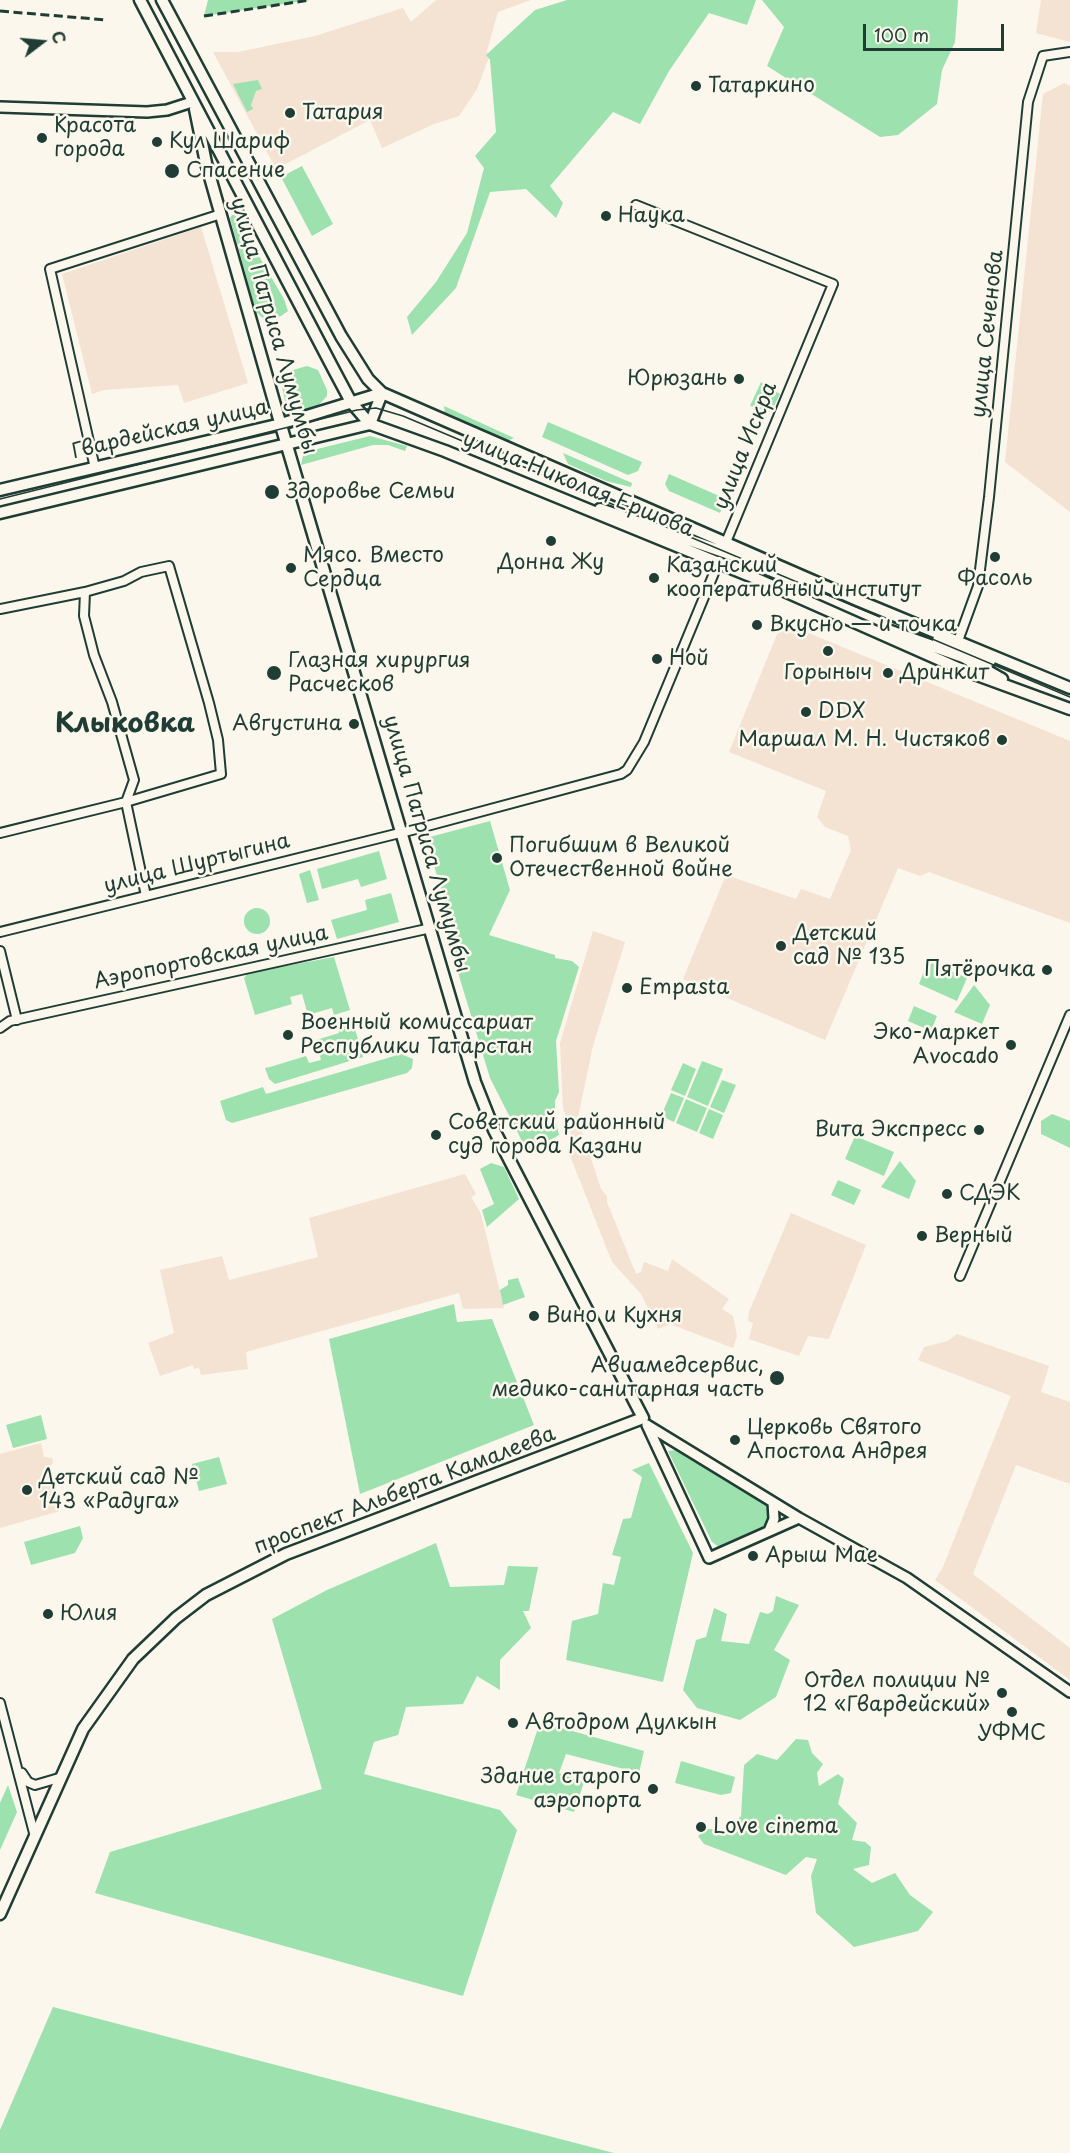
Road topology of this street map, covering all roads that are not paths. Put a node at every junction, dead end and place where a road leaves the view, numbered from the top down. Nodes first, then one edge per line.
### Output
1 (140, 0) edge
2 (162, 0) edge
3 (1070, 52) edge
4 (193, 105) junction
5 (0, 107) edge
6 (636, 205) dead end
7 (221, 214) junction
8 (382, 393) junction
9 (351, 402) junction
10 (281, 424) junction
11 (370, 424) junction
12 (287, 445) junction
13 (95, 468) junction
14 (0, 490) edge
15 (0, 513) edge
16 (722, 553) junction
17 (85, 592) junction
18 (857, 600) junction
19 (0, 609) edge
20 (958, 641) junction
21 (1070, 688) edge
22 (1070, 710) edge
23 (126, 802) junction
24 (403, 832) junction
25 (0, 833) edge
26 (146, 896) junction
27 (431, 928) junction
28 (0, 932) edge
29 (0, 951) edge
30 (1070, 1015) edge
31 (16, 1020) junction
32 (0, 1028) edge
33 (960, 1276) dead end
34 (645, 1422) junction
35 (773, 1502) junction
36 (799, 1518) junction
37 (769, 1531) junction
38 (1070, 1692) edge
39 (0, 1703) edge
40 (16, 1760) junction
41 (59, 1778) junction
42 (34, 1833) junction
43 (0, 1914) edge

1 - 4 main road, улица Николая Ершова
2 - 8 main road, улица Николая Ершова
3 - 20 street, улица Сеченова
4 - 5 street
4 - 7 main road, улица Патриса Лумумбы
4 - 9 main road, улица Николая Ершова
6 - 16 street, улица Искра
7 - 10 main road, улица Патриса Лумумбы
7 - 13 street
8 - 9 main road, Гвардейская улица
8 - 11 main road
8 - 16 main road, улица Николая Ершова
9 - 10 main road, Гвардейская улица
9 - 11 main road, улица Николая Ершова
10 - 12 main road, улица Патриса Лумумбы
10 - 13 main road, Гвардейская улица
11 - 12 main road, Гвардейская улица
11 - 16 main road, улица Николая Ершова
12 - 15 main road, Гвардейская улица
12 - 24 main road, улица Патриса Лумумбы
13 - 14 main road, Гвардейская улица
16 - 18 main road, улица Николая Ершова
16 - 22 main road, улица Николая Ершова
16 - 24 street, улица Искра
17 - 19 street
17 - 23 street
17 - 23 street
18 - 20 main road, улица Николая Ершова
18 - 21 main road
20 - 21 main road, улица Николая Ершова
23 - 25 street
23 - 26 street
24 - 26 street, улица Шуртыгина
24 - 27 main road, улица Патриса Лумумбы
26 - 28 street, улица Шуртыгина
27 - 31 street, Аэропортовская улица
27 - 34 main road, улица Патриса Лумумбы
29 - 31 street
30 - 33 street
31 - 32 street, Аэропортовская улица
34 - 35 street
34 - 37 street, улица Патриса Лумумбы
34 - 41 main road, проспект Альберта Камалеева
35 - 36 street
35 - 37 street
36 - 37 street, улица Патриса Лумумбы
36 - 38 street
39 - 40 street
40 - 41 street
40 - 42 street
41 - 42 main road, проспект Альберта Камалеева
42 - 43 main road, проспект Альберта Камалеева

